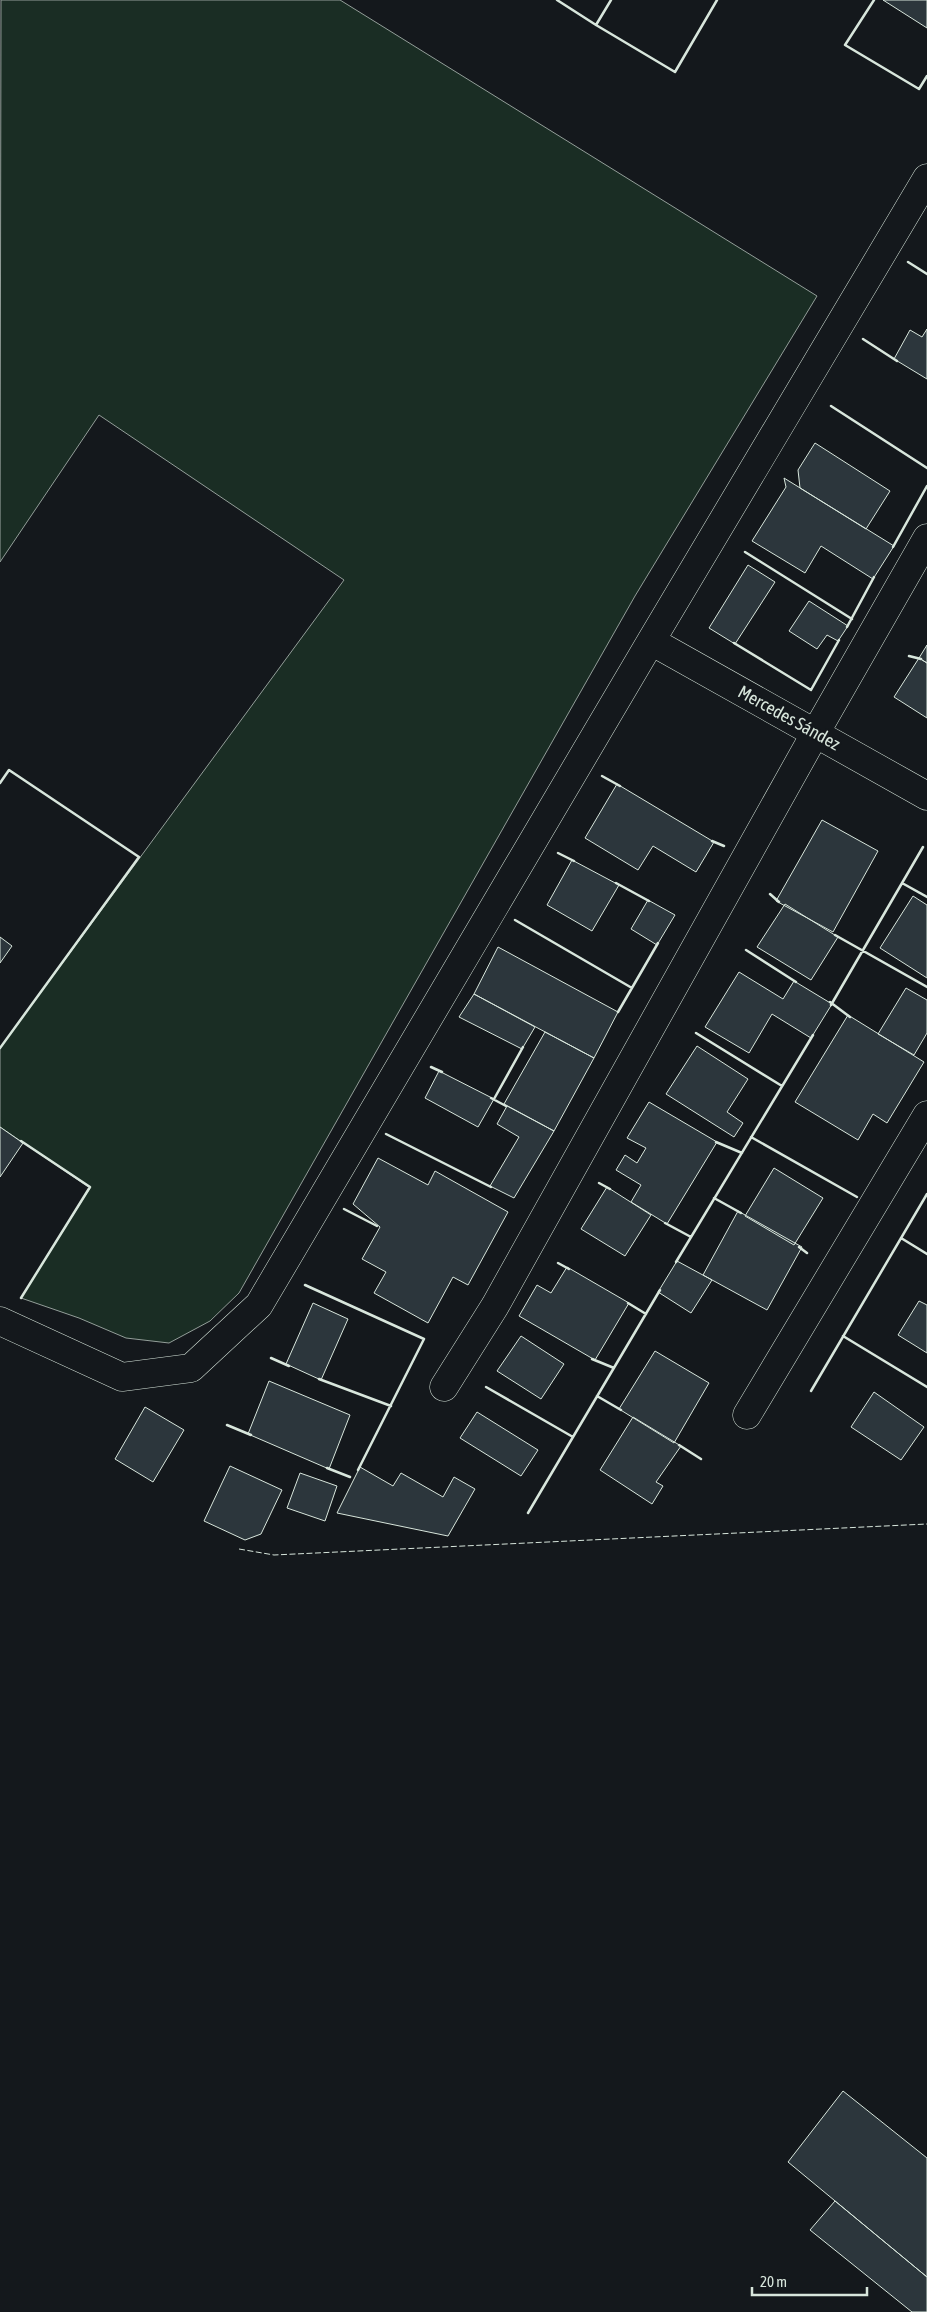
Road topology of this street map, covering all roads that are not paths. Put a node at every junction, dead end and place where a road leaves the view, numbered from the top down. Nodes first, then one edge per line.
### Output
1 (927, 178) edge
2 (927, 538) edge
3 (651, 641) junction
4 (816, 732) junction
5 (927, 796) edge
6 (927, 1115) edge
7 (0, 1321) edge
8 (444, 1387) dead end
9 (747, 1415) dead end

1 - 3 street
2 - 4 street
3 - 4 street, Mercedes Sández
3 - 7 street
4 - 5 street, Mercedes Sández
4 - 8 street
6 - 9 street

